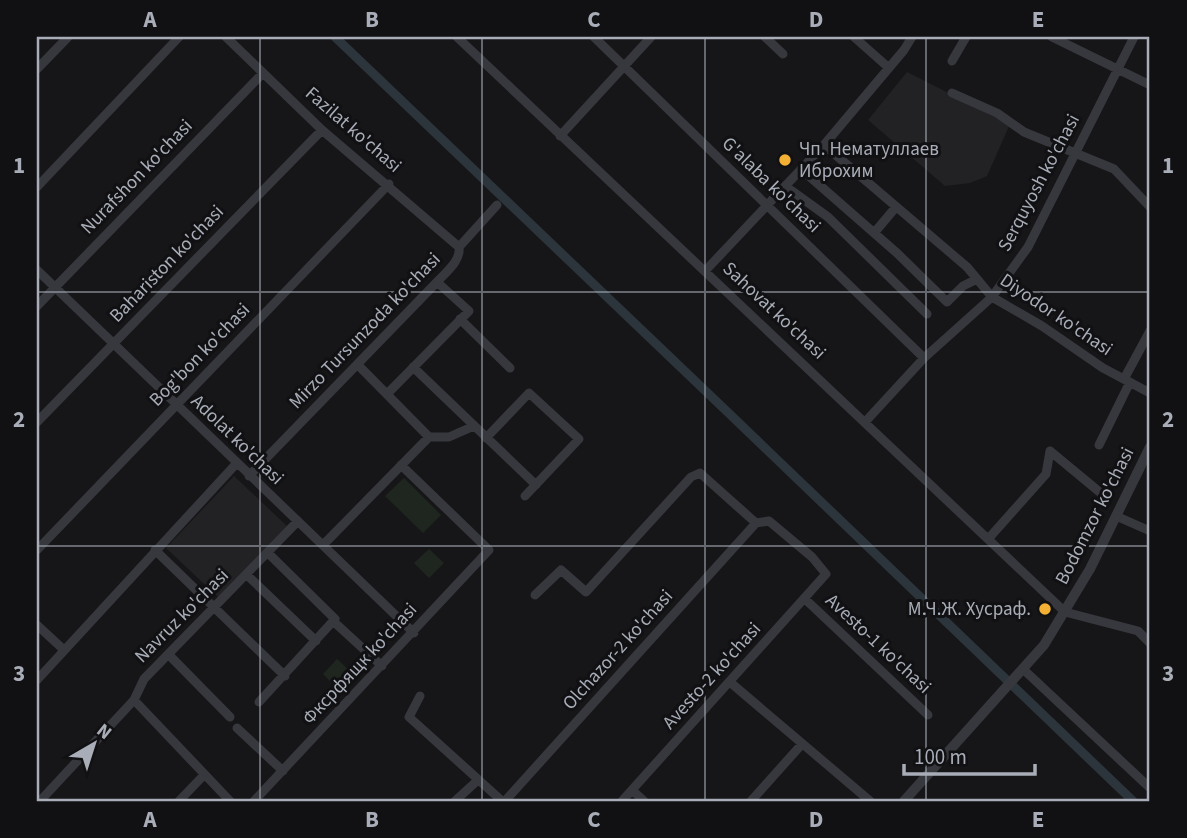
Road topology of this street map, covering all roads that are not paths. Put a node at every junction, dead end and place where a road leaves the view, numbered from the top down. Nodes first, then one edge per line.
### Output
1 (68, 37) edge
2 (179, 37) edge
3 (226, 37) edge
4 (457, 37) edge
5 (594, 37) edge
6 (651, 37) edge
7 (765, 37) edge
8 (854, 37) edge
9 (912, 37) edge
10 (966, 37) edge
11 (1052, 37) edge
12 (1134, 37) edge
13 (783, 54) dead end
14 (953, 61) dead end
15 (623, 66) junction
16 (889, 68) junction
17 (37, 69) edge
18 (1118, 69) junction
19 (263, 73) junction
20 (1150, 85) edge
21 (952, 93) dead end
22 (322, 130) junction
23 (560, 136) junction
24 (824, 145) junction
25 (1077, 151) junction
26 (801, 169) junction
27 (389, 184) junction
28 (785, 186) junction
29 (37, 187) edge
30 (497, 205) dead end
31 (766, 205) junction
32 (896, 207) junction
33 (1150, 207) edge
34 (874, 233) junction
35 (459, 247) junction
36 (37, 270) edge
37 (706, 270) junction
38 (977, 279) junction
39 (438, 282) junction
40 (54, 288) junction
41 (992, 297) junction
42 (37, 306) edge
43 (927, 314) dead end
44 (460, 319) junction
45 (1150, 331) edge
46 (114, 343) junction
47 (925, 358) junction
48 (358, 365) junction
49 (413, 367) junction
50 (510, 368) dead end
51 (1127, 380) junction
52 (388, 393) junction
53 (1150, 393) edge
54 (176, 406) junction
55 (866, 421) junction
56 (37, 422) edge
57 (474, 426) junction
58 (429, 437) junction
59 (486, 438) junction
60 (1099, 445) dead end
61 (1150, 447) edge
62 (236, 464) junction
63 (401, 465) junction
64 (249, 476) junction
65 (536, 485) junction
66 (1102, 494) dead end
67 (525, 496) dead end
68 (1116, 516) junction
69 (298, 522) junction
70 (756, 523) junction
71 (1150, 531) edge
72 (989, 538) junction
73 (323, 545) junction
74 (155, 550) junction
75 (37, 551) edge
76 (268, 554) junction
77 (247, 575) junction
78 (534, 596) dead end
79 (805, 598) junction
80 (216, 608) junction
81 (1065, 612) junction
82 (334, 620) junction
83 (37, 625) edge
84 (414, 633) junction
85 (316, 641) junction
86 (1150, 643) edge
87 (64, 650) junction
88 (169, 655) junction
89 (382, 666) junction
90 (1021, 673) junction
91 (285, 676) junction
92 (37, 680) edge
93 (731, 682) junction
94 (420, 695) dead end
95 (135, 700) junction
96 (259, 702) dead end
97 (928, 715) dead end
98 (230, 717) dead end
99 (237, 728) dead end
100 (802, 744) junction
101 (283, 771) junction
102 (204, 775) junction
103 (478, 780) junction
104 (1150, 788) edge
105 (632, 790) junction
106 (40, 801) edge
107 (179, 801) edge
108 (230, 801) edge
109 (254, 801) edge
110 (455, 801) edge
111 (504, 801) edge
112 (622, 801) edge
113 (644, 801) edge
114 (751, 801) edge
115 (870, 801) edge
116 (904, 801) edge

1 - 17 street
2 - 29 street
3 - 19 street, Fazilat ko'chasi
4 - 23 street, Sahovat ko'chasi
5 - 15 street, G'alaba ko'chasi
6 - 15 street
7 - 13 street
8 - 16 street
9 - 16 street
10 - 14 street
11 - 18 street
12 - 18 street, Serquyosh ko'chasi
15 - 23 street
15 - 31 street, G'alaba ko'chasi
16 - 24 street
18 - 20 street
18 - 25 street, Serquyosh ko'chasi
19 - 22 street, Fazilat ko'chasi
19 - 40 street, Nurafshon ko'chasi
21 - 25 street
22 - 27 street, Fazilat ko'chasi
22 - 46 street, Bahariston ko'chasi
23 - 37 street, Sahovat ko'chasi
24 - 26 street
24 - 32 street, Diyodor ko'chasi
25 - 33 street
25 - 41 street, Serquyosh ko'chasi
26 - 28 street
26 - 34 street
27 - 35 street, Fazilat ko'chasi
27 - 54 street, Bog'bon ko'chasi
28 - 31 street
28 - 43 street
30 - 35 street, Mirzo Tursunzoda ko'chasi
31 - 37 street
31 - 47 street, G'alaba ko'chasi
32 - 34 street
32 - 38 street, Diyodor ko'chasi
34 - 38 street
35 - 39 street, Mirzo Tursunzoda ko'chasi
36 - 40 street, Adolat ko'chasi
37 - 55 street, Sahovat ko'chasi
38 - 41 street, Diyodor ko'chasi
39 - 44 street
39 - 48 street, Mirzo Tursunzoda ko'chasi
40 - 42 street, Nurafshon ko'chasi
40 - 46 street, Adolat ko'chasi
41 - 47 street, Serquyosh ko'chasi
41 - 51 street, Diyodor ko'chasi
44 - 49 street
44 - 50 street
45 - 51 street
46 - 54 street, Adolat ko'chasi
46 - 56 street, Bahariston ko'chasi
47 - 55 street, Serquyosh ko'chasi
48 - 52 street
48 - 64 street, Mirzo Tursunzoda ko'chasi
49 - 52 street
49 - 57 street
51 - 53 street, Diyodor ko'chasi
51 - 60 street
52 - 58 street
54 - 62 street, Adolat ko'chasi
54 - 75 street, Bog'bon ko'chasi
55 - 72 street, Sahovat ko'chasi
57 - 58 street
57 - 59 street
58 - 63 street
59 - 65 street
59 - 65 street
61 - 68 street, Bodomzor ko'chasi
62 - 64 street, Adolat ko'chasi
62 - 74 street
63 - 73 street
63 - 84 street, Фксрфящк ko'chasi
64 - 69 street, Adolat ko'chasi
65 - 67 street
66 - 72 street
68 - 71 street
68 - 81 street, Bodomzor ko'chasi
69 - 73 street, Adolat ko'chasi
69 - 76 street, Navruz ko'chasi
70 - 78 street
70 - 79 street, Avesto-2 ko'chasi
70 - 111 street, Olchazor-2 ko'chasi
72 - 81 street, Sahovat ko'chasi
73 - 84 street, Adolat ko'chasi
74 - 80 street
74 - 87 street
76 - 77 street, Navruz ko'chasi
76 - 82 street
77 - 80 street, Navruz ko'chasi
77 - 85 street
79 - 93 street, Avesto-2 ko'chasi
79 - 97 street, Avesto-1 ko'chasi
80 - 88 street, Navruz ko'chasi
80 - 91 street
81 - 86 street
81 - 90 street, Bodomzor ko'chasi
82 - 85 street
82 - 89 street
83 - 87 street
84 - 89 street, Фксрфящк ko'chasi
85 - 91 street
87 - 92 street
88 - 95 street, Navruz ko'chasi
88 - 98 street
89 - 101 street, Фксрфящк ko'chasi
90 - 104 street
90 - 116 street, Bodomzor ko'chasi
91 - 96 street
93 - 100 street
93 - 105 street, Avesto-2 ko'chasi
94 - 103 street
95 - 102 street
95 - 106 street, Navruz ko'chasi
99 - 101 street
100 - 114 street
100 - 115 street
101 - 109 street, Фксрфящк ko'chasi
102 - 107 street
102 - 108 street
103 - 110 street
103 - 111 street
105 - 112 street, Avesto-2 ko'chasi
105 - 113 street

